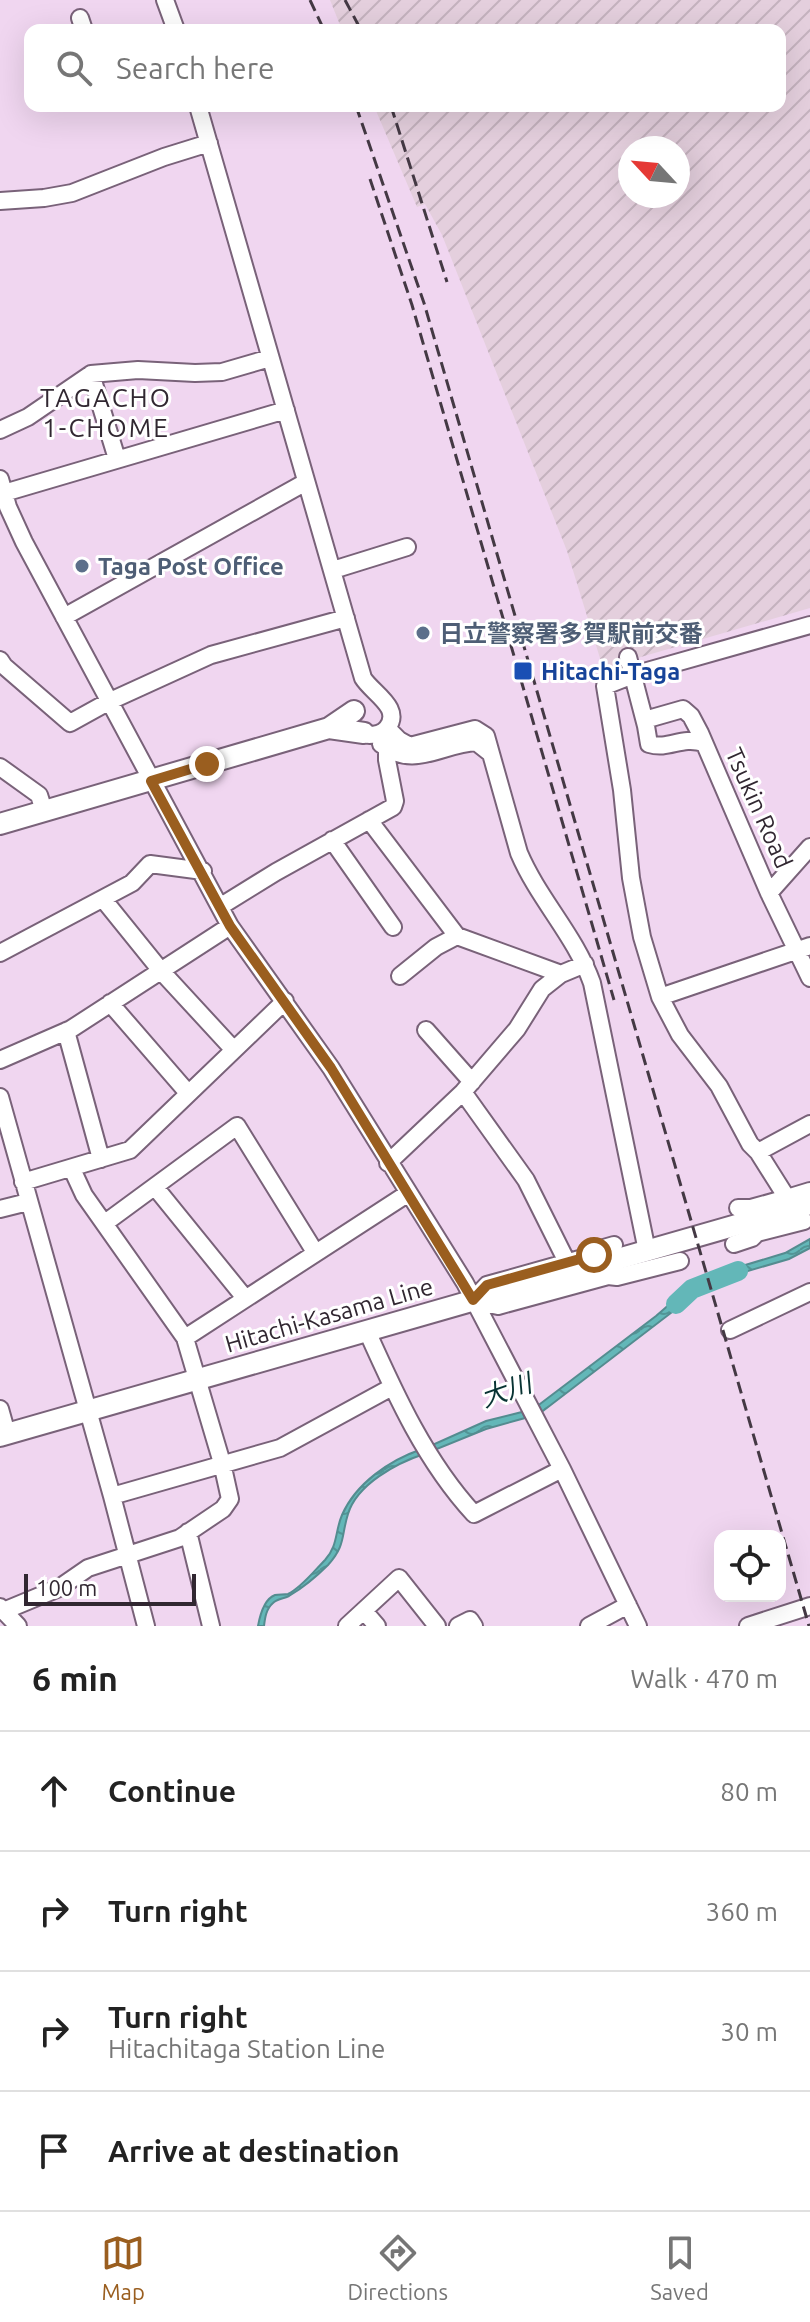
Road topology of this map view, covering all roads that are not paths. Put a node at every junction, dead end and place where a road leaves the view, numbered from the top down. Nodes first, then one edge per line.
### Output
1 (165, 0) edge
2 (174, 24) edge
3 (200, 112) edge
4 (209, 143) junction
5 (0, 201) edge
6 (270, 358) junction
7 (91, 374) junction
8 (286, 410) junction
9 (0, 430) edge
10 (117, 459) junction
11 (306, 482) junction
12 (3, 498) edge
13 (407, 547) dead end
14 (333, 570) junction
15 (64, 617) junction
16 (346, 618) junction
17 (810, 625) edge
18 (628, 657) dead end
19 (1, 665) edge
20 (633, 675) junction
21 (363, 678) junction
22 (383, 700) junction
23 (108, 702) junction
24 (355, 708) junction
25 (646, 726) junction
26 (329, 728) junction
27 (387, 728) junction
28 (366, 734) junction
29 (704, 743) junction
30 (387, 750) junction
31 (490, 753) junction
32 (0, 767) edge
33 (151, 781) junction
34 (44, 811) junction
35 (369, 820) junction
36 (0, 824) edge
37 (332, 840) junction
38 (810, 847) edge
39 (203, 871) junction
40 (769, 893) junction
41 (103, 899) junction
42 (221, 906) junction
43 (230, 926) junction
44 (393, 927) dead end
45 (457, 936) junction
46 (804, 948) edge
47 (0, 953) edge
48 (585, 964) junction
49 (162, 972) junction
50 (561, 974) junction
51 (400, 976) dead end
52 (810, 978) edge
53 (660, 997) junction
54 (285, 1001) junction
55 (110, 1003) junction
56 (426, 1030) dead end
57 (66, 1031) junction
58 (233, 1049) junction
59 (0, 1060) edge
60 (467, 1087) junction
61 (188, 1093) junction
62 (0, 1097) edge
63 (810, 1124) edge
64 (758, 1152) junction
65 (101, 1159) junction
66 (388, 1163) junction
67 (72, 1169) junction
68 (23, 1182) junction
69 (155, 1187) junction
70 (810, 1191) edge
71 (407, 1194) junction
72 (787, 1198) junction
73 (28, 1202) junction
74 (738, 1208) dead end
75 (0, 1209) edge
76 (808, 1218) edge
77 (105, 1223) junction
78 (734, 1244) dead end
79 (614, 1245) dead end
80 (647, 1251) junction
81 (315, 1252) junction
82 (680, 1261) dead end
83 (567, 1262) junction
84 (810, 1292) edge
85 (245, 1298) junction
86 (473, 1300) junction
87 (730, 1330) dead end
88 (367, 1331) junction
89 (185, 1338) junction
90 (196, 1381) junction
91 (392, 1387) junction
92 (0, 1409) edge
93 (88, 1411) junction
94 (4, 1435) edge
95 (222, 1463) junction
96 (562, 1469) junction
97 (112, 1496) junction
98 (188, 1532) junction
99 (128, 1557) junction
100 (628, 1605) junction
101 (810, 1606) edge
102 (3, 1608) edge
103 (364, 1611) junction
104 (18, 1626) edge
105 (146, 1626) edge
106 (211, 1626) edge
107 (347, 1626) edge
108 (377, 1626) edge
109 (437, 1626) edge
110 (458, 1626) edge
111 (474, 1626) edge
112 (589, 1626) edge
113 (638, 1626) edge
114 (748, 1626) edge

1 - 2 street
3 - 4 street
4 - 5 street
4 - 6 street
6 - 7 street
6 - 8 street
7 - 9 street
7 - 10 street
8 - 10 street
8 - 11 street
10 - 12 street
11 - 14 street
11 - 15 street
12 - 15 street
13 - 14 street
14 - 16 street
15 - 23 street
16 - 21 street
16 - 23 street
17 - 20 street
18 - 20 street
19 - 23 street
20 - 25 street
20 - 53 street
21 - 22 street
21 - 24 street
22 - 24 street
22 - 27 street
23 - 33 street
24 - 26 main road
24 - 28 street
25 - 29 street
25 - 29 street, Tsukin Road
26 - 28 main road
26 - 33 main road
27 - 28 street
27 - 31 street
28 - 30 street
29 - 40 street, Tsukin Road
30 - 31 street
30 - 35 street
31 - 48 street
32 - 34 street
33 - 34 main road
33 - 39 street
34 - 36 main road
35 - 37 street
35 - 45 street
37 - 42 street
37 - 44 street
38 - 40 street
39 - 41 street
39 - 42 street
40 - 46 street, Tsukin Road
41 - 47 street
41 - 49 street
42 - 43 street
43 - 49 street
43 - 54 street
45 - 50 street
45 - 51 street
46 - 52 street, Tsukin Road
46 - 53 street
48 - 50 street
48 - 80 street
49 - 55 street
49 - 58 street
50 - 60 street
53 - 64 street
54 - 58 street
54 - 66 street
55 - 57 street
55 - 61 street
56 - 60 street
57 - 59 street
57 - 65 street
58 - 61 street
60 - 66 street
60 - 83 street
61 - 65 street
62 - 68 street
63 - 64 street
64 - 72 street
65 - 67 street
66 - 71 street
67 - 68 street
67 - 77 street
68 - 73 street
69 - 77 street
69 - 81 street
69 - 85 street
70 - 72 street
71 - 81 street
71 - 86 street
72 - 74 street
73 - 75 street
73 - 93 street
76 - 78 street
76 - 80 main road, Hitachi-Kasama Line
77 - 89 street
79 - 83 street
80 - 86 main road, Hitachi-Kasama Line
81 - 85 street
82 - 86 street
83 - 86 street
84 - 87 street
85 - 89 street
86 - 88 main road, Hitachi-Kasama Line
86 - 96 street
88 - 90 main road, Hitachi-Kasama Line
88 - 91 street
89 - 90 street
90 - 93 main road, Hitachi-Kasama Line
90 - 95 street
91 - 95 street
91 - 96 street
92 - 94 street
93 - 94 main road, Hitachi-Kasama Line
93 - 97 street
95 - 97 street
95 - 98 street
96 - 100 street
97 - 99 street
98 - 99 street
98 - 106 street
99 - 102 street
99 - 105 street
100 - 112 street
100 - 113 street
101 - 114 street
102 - 104 street
103 - 107 street
103 - 108 street
103 - 109 street
110 - 111 street

